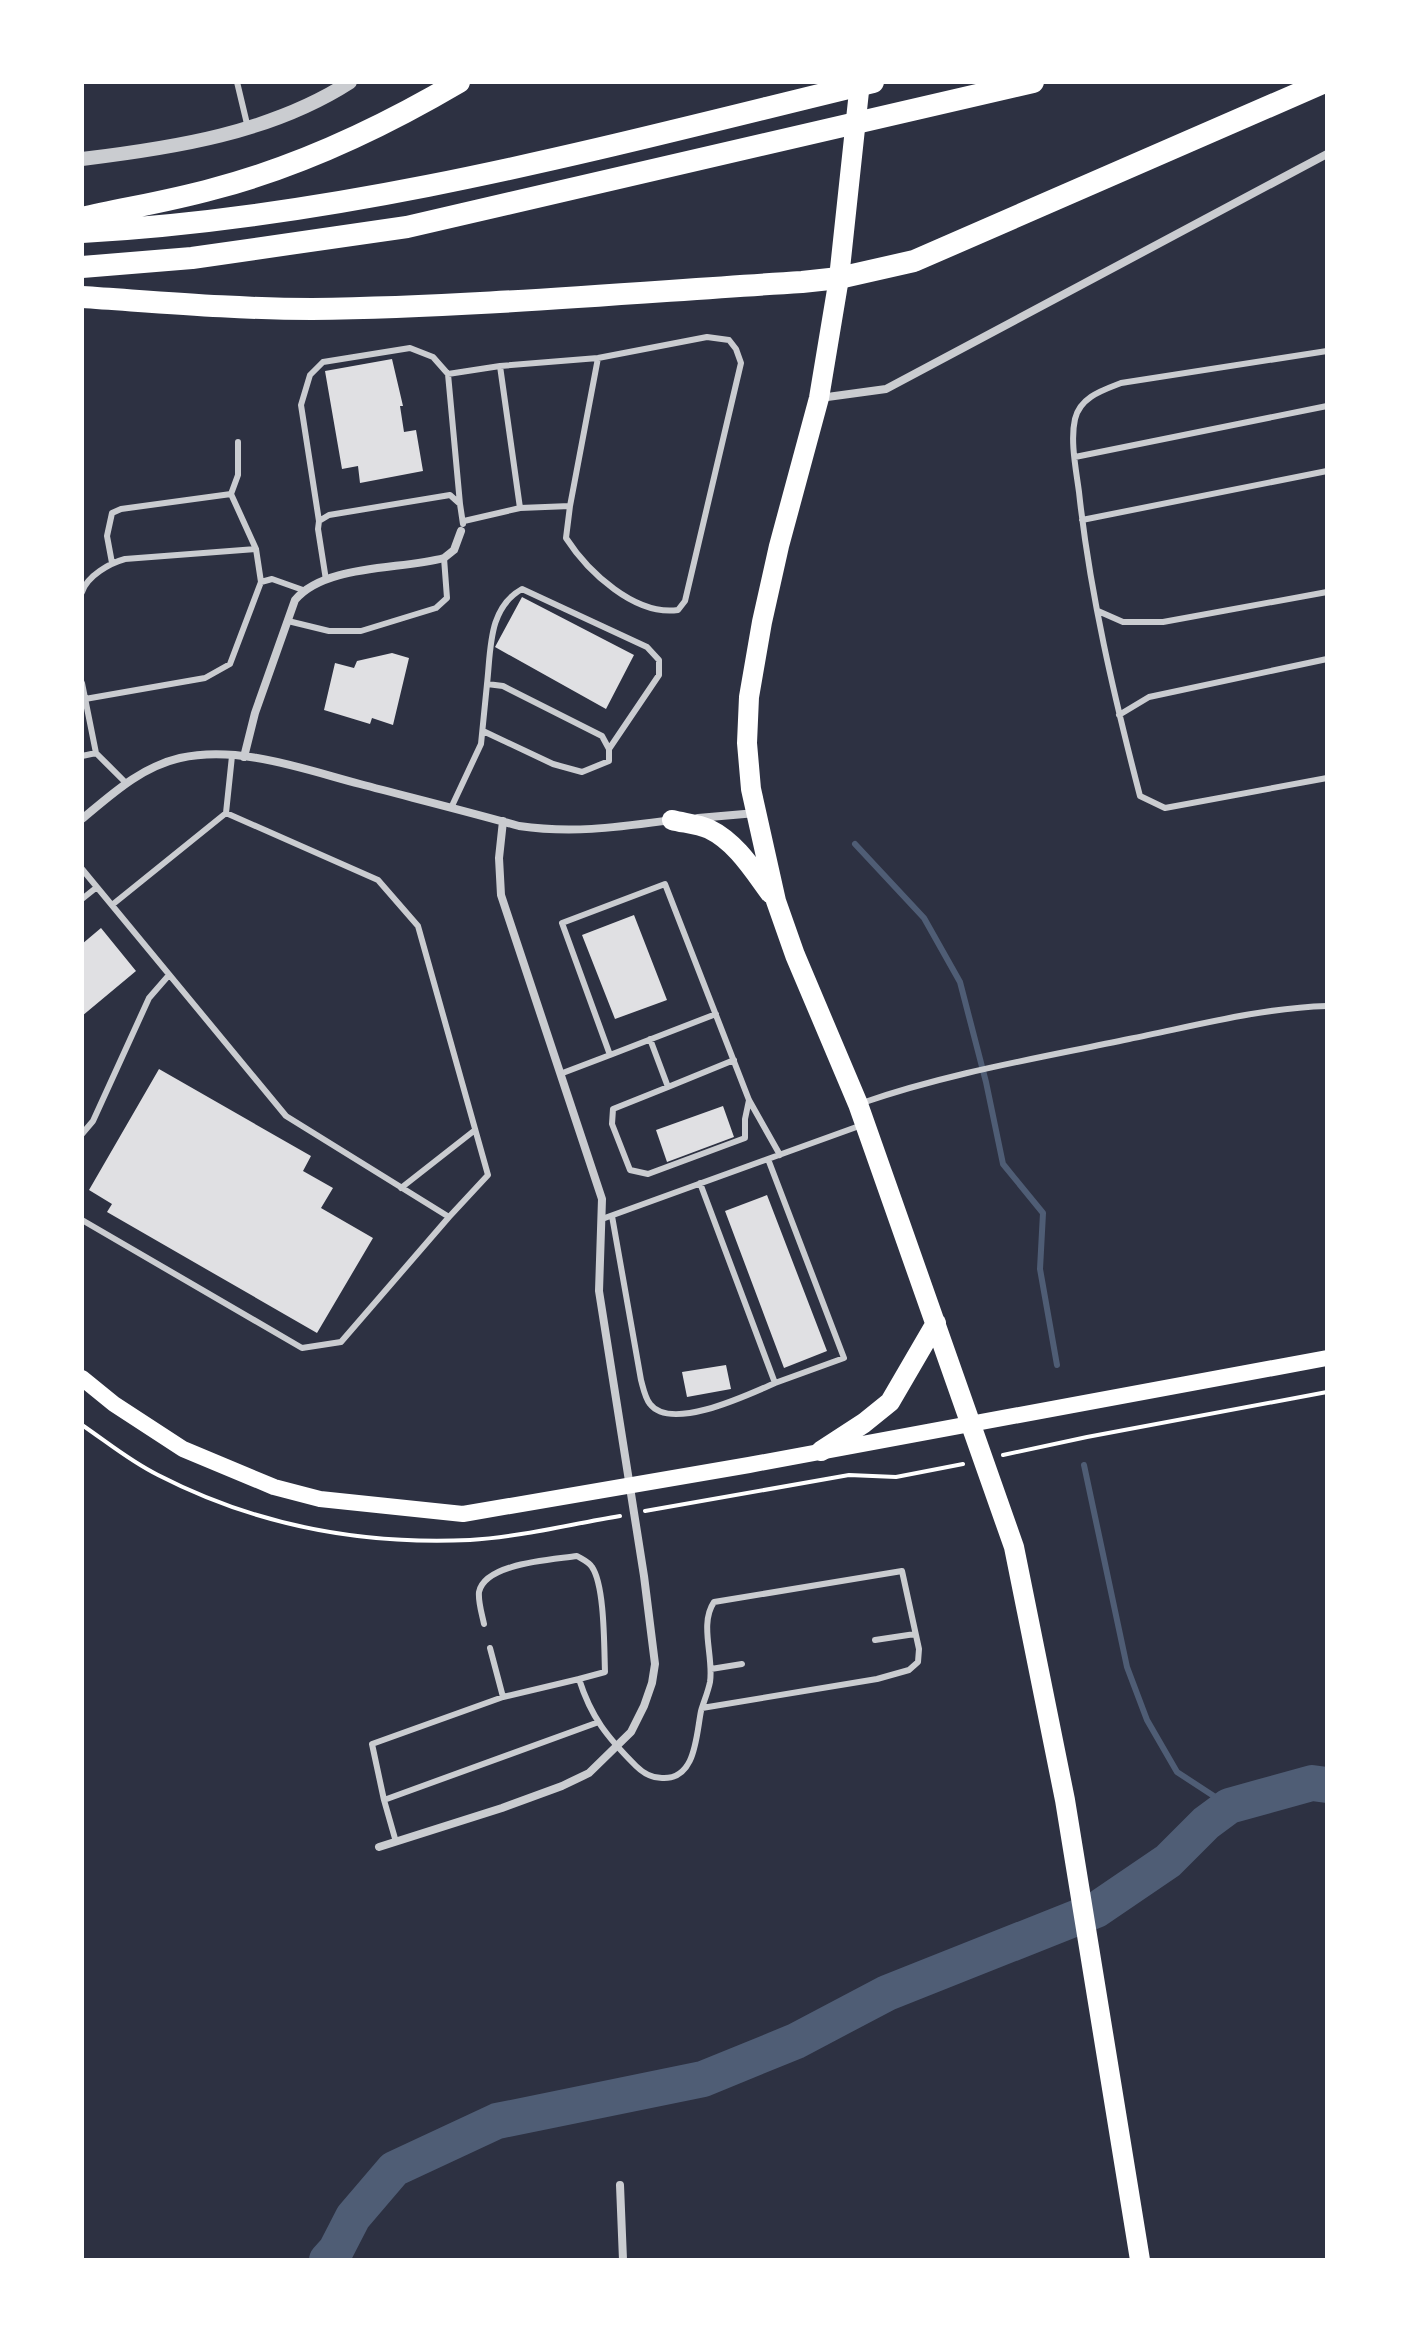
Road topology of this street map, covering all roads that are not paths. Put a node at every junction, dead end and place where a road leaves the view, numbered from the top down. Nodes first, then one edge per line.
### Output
1 (237, 82) edge
2 (350, 82) edge
3 (459, 82) edge
4 (860, 82) edge
5 (873, 82) edge
6 (1033, 82) edge
7 (1325, 82) edge
8 (248, 128) junction
9 (1327, 154) edge
10 (82, 159) edge
11 (82, 218) edge
12 (82, 232) edge
13 (82, 267) edge
14 (839, 278) junction
15 (82, 297) edge
16 (1327, 351) edge
17 (598, 358) junction
18 (500, 366) junction
19 (448, 374) junction
20 (819, 398) junction
21 (1327, 406) edge
22 (238, 442) dead end
23 (1075, 457) junction
24 (1327, 471) edge
25 (231, 494) junction
26 (460, 504) junction
27 (570, 506) junction
28 (520, 508) junction
29 (1082, 520) junction
30 (319, 521) junction
31 (463, 526) junction
32 (256, 549) junction
33 (444, 558) junction
34 (112, 563) junction
35 (326, 580) junction
36 (261, 582) junction
37 (303, 590) junction
38 (82, 592) edge
39 (1327, 592) edge
40 (1098, 611) junction
41 (288, 621) junction
42 (1327, 659) edge
43 (82, 683) edge
44 (487, 684) junction
45 (85, 699) junction
46 (1119, 715) junction
47 (483, 731) junction
48 (609, 749) junction
49 (96, 753) junction
50 (82, 756) edge
51 (232, 756) junction
52 (244, 757) junction
53 (1327, 778) edge
54 (126, 783) junction
55 (451, 808) junction
56 (226, 813) junction
57 (757, 813) junction
58 (82, 819) edge
59 (672, 820) junction
60 (503, 821) junction
61 (82, 869) edge
62 (97, 887) junction
63 (82, 899) edge
64 (776, 901) junction
65 (112, 905) junction
66 (169, 975) junction
67 (1327, 1006) edge
68 (716, 1014) junction
69 (650, 1039) junction
70 (610, 1055) junction
71 (734, 1060) junction
72 (560, 1074) junction
73 (668, 1087) junction
74 (749, 1100) junction
75 (862, 1113) junction
76 (475, 1130) junction
77 (82, 1134) edge
78 (780, 1155) junction
79 (768, 1159) junction
80 (700, 1183) junction
81 (401, 1188) junction
82 (612, 1216) junction
83 (449, 1217) junction
84 (602, 1219) junction
85 (82, 1220) edge
86 (936, 1323) junction
87 (1327, 1358) edge
88 (82, 1378) edge
89 (775, 1383) junction
90 (971, 1423) junction
91 (821, 1451) junction
92 (629, 1487) junction
93 (484, 1624) dead end
94 (915, 1634) junction
95 (875, 1640) dead end
96 (490, 1648) dead end
97 (742, 1664) dead end
98 (711, 1669) junction
99 (579, 1679) junction
100 (503, 1697) junction
101 (702, 1708) junction
102 (596, 1723) junction
103 (618, 1747) junction
104 (384, 1800) junction
105 (396, 1842) junction
106 (379, 1847) dead end
107 (620, 2185) dead end
108 (623, 2260) edge
109 (1140, 2260) edge

1 - 8 lane
2 - 8 street
3 - 11 highway
4 - 14 main road
5 - 12 highway
6 - 13 highway
7 - 14 highway
8 - 10 street
9 - 20 street
14 - 15 highway
14 - 20 main road
16 - 23 lane
17 - 18 lane
17 - 27 lane
17 - 27 lane
18 - 19 lane
18 - 28 lane
19 - 26 lane
19 - 30 lane
20 - 57 main road
21 - 23 lane
22 - 25 lane
23 - 29 lane
24 - 29 lane
25 - 32 lane
25 - 34 lane
26 - 30 lane
26 - 31 lane
27 - 28 lane
28 - 31 lane
29 - 40 lane
30 - 35 lane
31 - 33 street
32 - 34 lane
32 - 36 lane
33 - 35 street
33 - 41 lane
34 - 38 lane
35 - 37 street
36 - 37 lane
36 - 45 lane
37 - 41 street
39 - 40 lane
40 - 46 lane
41 - 52 street
42 - 46 lane
43 - 45 lane
44 - 47 lane
44 - 48 lane
44 - 48 lane
45 - 49 lane
46 - 53 lane
47 - 48 lane
47 - 55 lane
49 - 50 lane
49 - 54 lane
51 - 52 street
51 - 54 street
51 - 56 lane
52 - 55 street
54 - 58 street
55 - 60 street
56 - 65 lane
56 - 76 lane
57 - 59 street
57 - 64 main road
59 - 60 street
59 - 64 main road
60 - 72 street
61 - 62 lane
62 - 63 lane
62 - 65 lane
64 - 75 main road
65 - 66 lane
66 - 77 lane
66 - 81 lane
67 - 75 lane
68 - 69 lane
68 - 70 lane
68 - 71 lane
69 - 70 lane
69 - 73 lane
70 - 72 lane
71 - 73 lane
71 - 74 lane
72 - 84 street
73 - 74 lane
74 - 78 lane
75 - 78 lane
75 - 86 main road
76 - 81 lane
76 - 83 lane
78 - 79 lane
79 - 80 lane
79 - 89 lane
80 - 82 lane
80 - 89 lane
81 - 83 lane
82 - 84 lane
82 - 89 lane
83 - 85 lane
84 - 92 street
86 - 90 main road
86 - 91 main road
87 - 90 main road
88 - 92 main road
90 - 91 main road
90 - 109 main road
91 - 92 main road
92 - 103 street
93 - 99 lane
94 - 95 lane
94 - 98 lane
94 - 101 lane
96 - 100 lane
97 - 98 lane
98 - 101 lane
99 - 100 lane
99 - 102 lane
100 - 104 lane
101 - 103 lane
102 - 103 lane
102 - 104 lane
103 - 105 street
104 - 105 lane
105 - 106 street
107 - 108 street

